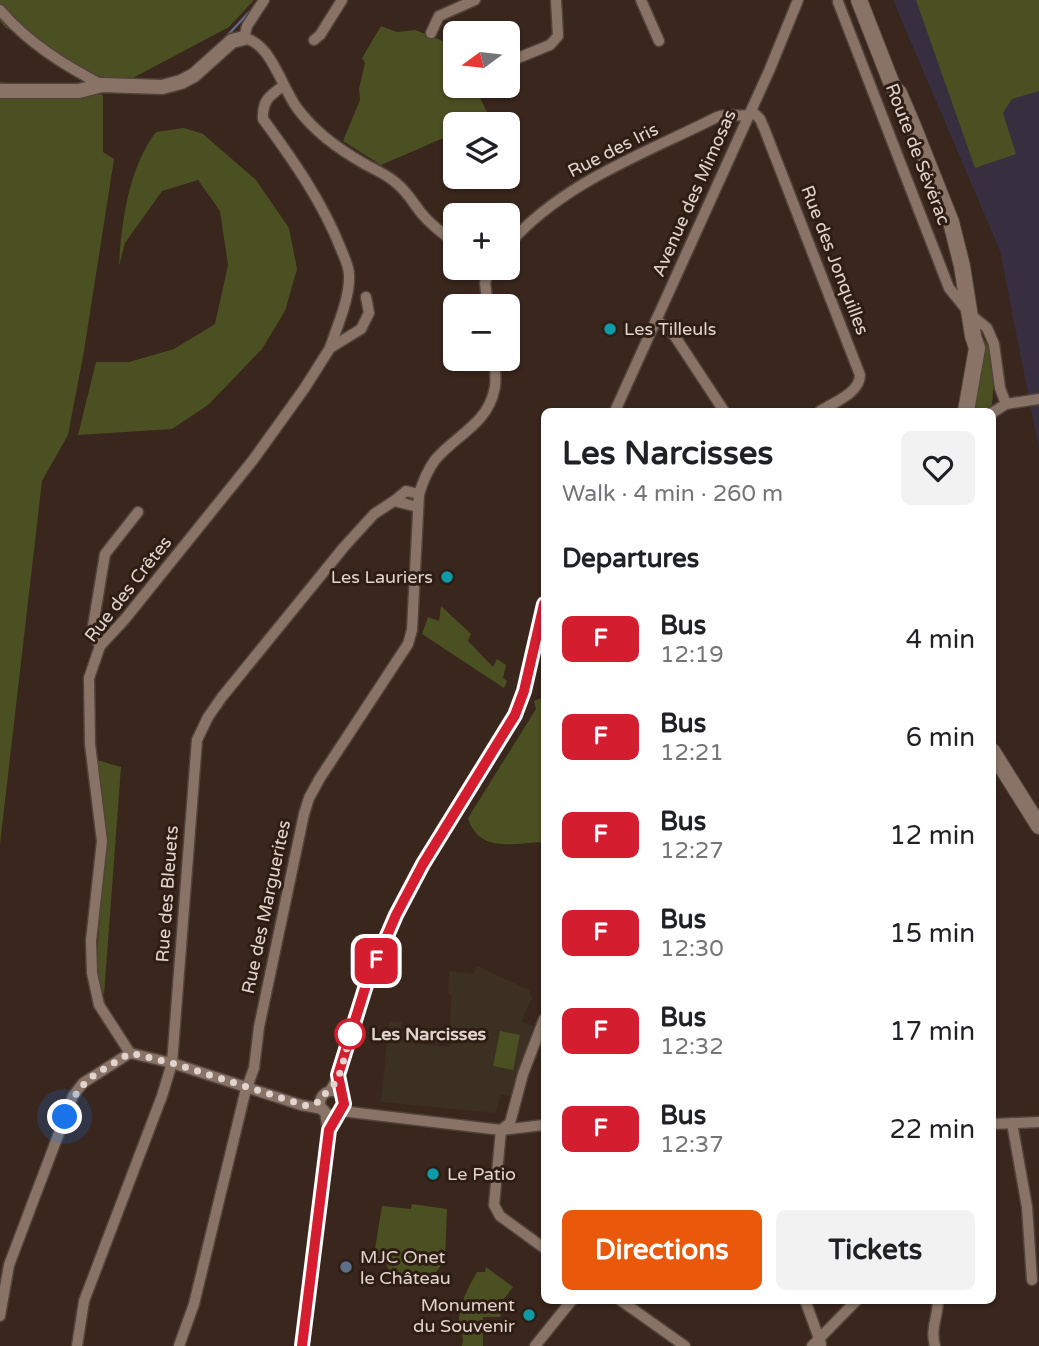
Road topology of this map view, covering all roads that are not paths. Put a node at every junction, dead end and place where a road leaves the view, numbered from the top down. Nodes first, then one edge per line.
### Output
1 (264, 0) edge
2 (341, 0) edge
3 (475, 0) edge
4 (556, 0) edge
5 (641, 0) edge
6 (798, 0) edge
7 (833, 1) edge
8 (859, 1) edge
9 (0, 10) edge
10 (431, 33) dead end
11 (244, 38) junction
12 (314, 40) dead end
13 (659, 41) dead end
14 (520, 57) edge
15 (102, 85) junction
16 (283, 86) junction
17 (0, 91) edge
18 (748, 116) junction
19 (443, 234) edge
20 (520, 234) edge
21 (366, 297) dead end
22 (970, 314) junction
23 (656, 320) junction
24 (973, 336) junction
25 (330, 348) junction
26 (494, 371) edge
27 (1039, 399) edge
28 (1006, 404) junction
29 (618, 406) edge
30 (722, 408) edge
31 (825, 408) edge
32 (960, 408) edge
33 (967, 408) edge
34 (996, 410) edge
35 (419, 494) junction
36 (394, 501) junction
37 (418, 507) junction
38 (138, 512) dead end
39 (541, 618) edge
40 (100, 646) junction
41 (996, 757) edge
42 (1039, 826) edge
43 (541, 1027) edge
44 (130, 1053) junction
45 (172, 1063) junction
46 (338, 1077) junction
47 (248, 1089) junction
48 (330, 1091) junction
49 (341, 1105) junction
50 (323, 1107) junction
51 (1039, 1122) edge
52 (1012, 1123) junction
53 (996, 1124) edge
54 (541, 1125) edge
55 (329, 1130) junction
56 (501, 1130) junction
57 (541, 1246) edge
58 (1032, 1280) dead end
59 (569, 1304) edge
60 (626, 1304) edge
61 (807, 1304) edge
62 (853, 1304) edge
63 (937, 1304) edge
64 (0, 1316) edge
65 (818, 1344) edge
66 (77, 1346) edge
67 (180, 1346) edge
68 (302, 1346) edge
69 (535, 1346) edge
70 (685, 1346) edge
71 (935, 1346) edge

1 - 11 street
2 - 12 street
3 - 10 street
4 - 14 street
5 - 13 street
6 - 18 street, Avenue des Mimosas
7 - 8 street
7 - 22 street, Route de Sévérac
8 - 22 main road, Route de Sévérac
9 - 15 street
11 - 15 street
11 - 16 street
15 - 17 street
16 - 19 street
16 - 25 street, Rue des Crêtes
18 - 20 street, Rue des Iris
18 - 23 street, Avenue des Mimosas
18 - 31 street, Rue des Jonquilles
21 - 25 street, Rue des Crêtes
22 - 24 main road, Route de Sévérac
22 - 28 street
23 - 29 street, Avenue des Mimosas
23 - 30 street
24 - 32 main road, Route de Sévérac
24 - 33 main road, Route de Sévérac
25 - 40 street, Rue des Crêtes
26 - 35 street
27 - 28 street
28 - 34 street
35 - 36 street, Rue des Bleuets
35 - 37 street, Rue des Marguerites
36 - 37 street
36 - 45 street, Rue des Bleuets
37 - 47 street, Rue des Marguerites
38 - 40 street
39 - 46 street
40 - 44 street, Rue des Crêtes
41 - 42 main road
43 - 56 street
44 - 45 street
44 - 64 street
45 - 47 street
45 - 66 street, Rue des Bleuets
46 - 48 street
46 - 49 street
47 - 50 street
47 - 67 street, Rue des Marguerites
48 - 49 street
48 - 50 street
49 - 50 street
49 - 55 street
49 - 56 street
50 - 55 street
51 - 52 street
52 - 53 street
52 - 58 street
54 - 56 street
55 - 68 street
56 - 57 street
59 - 69 street
60 - 70 street
61 - 65 street
62 - 65 street
63 - 71 street

